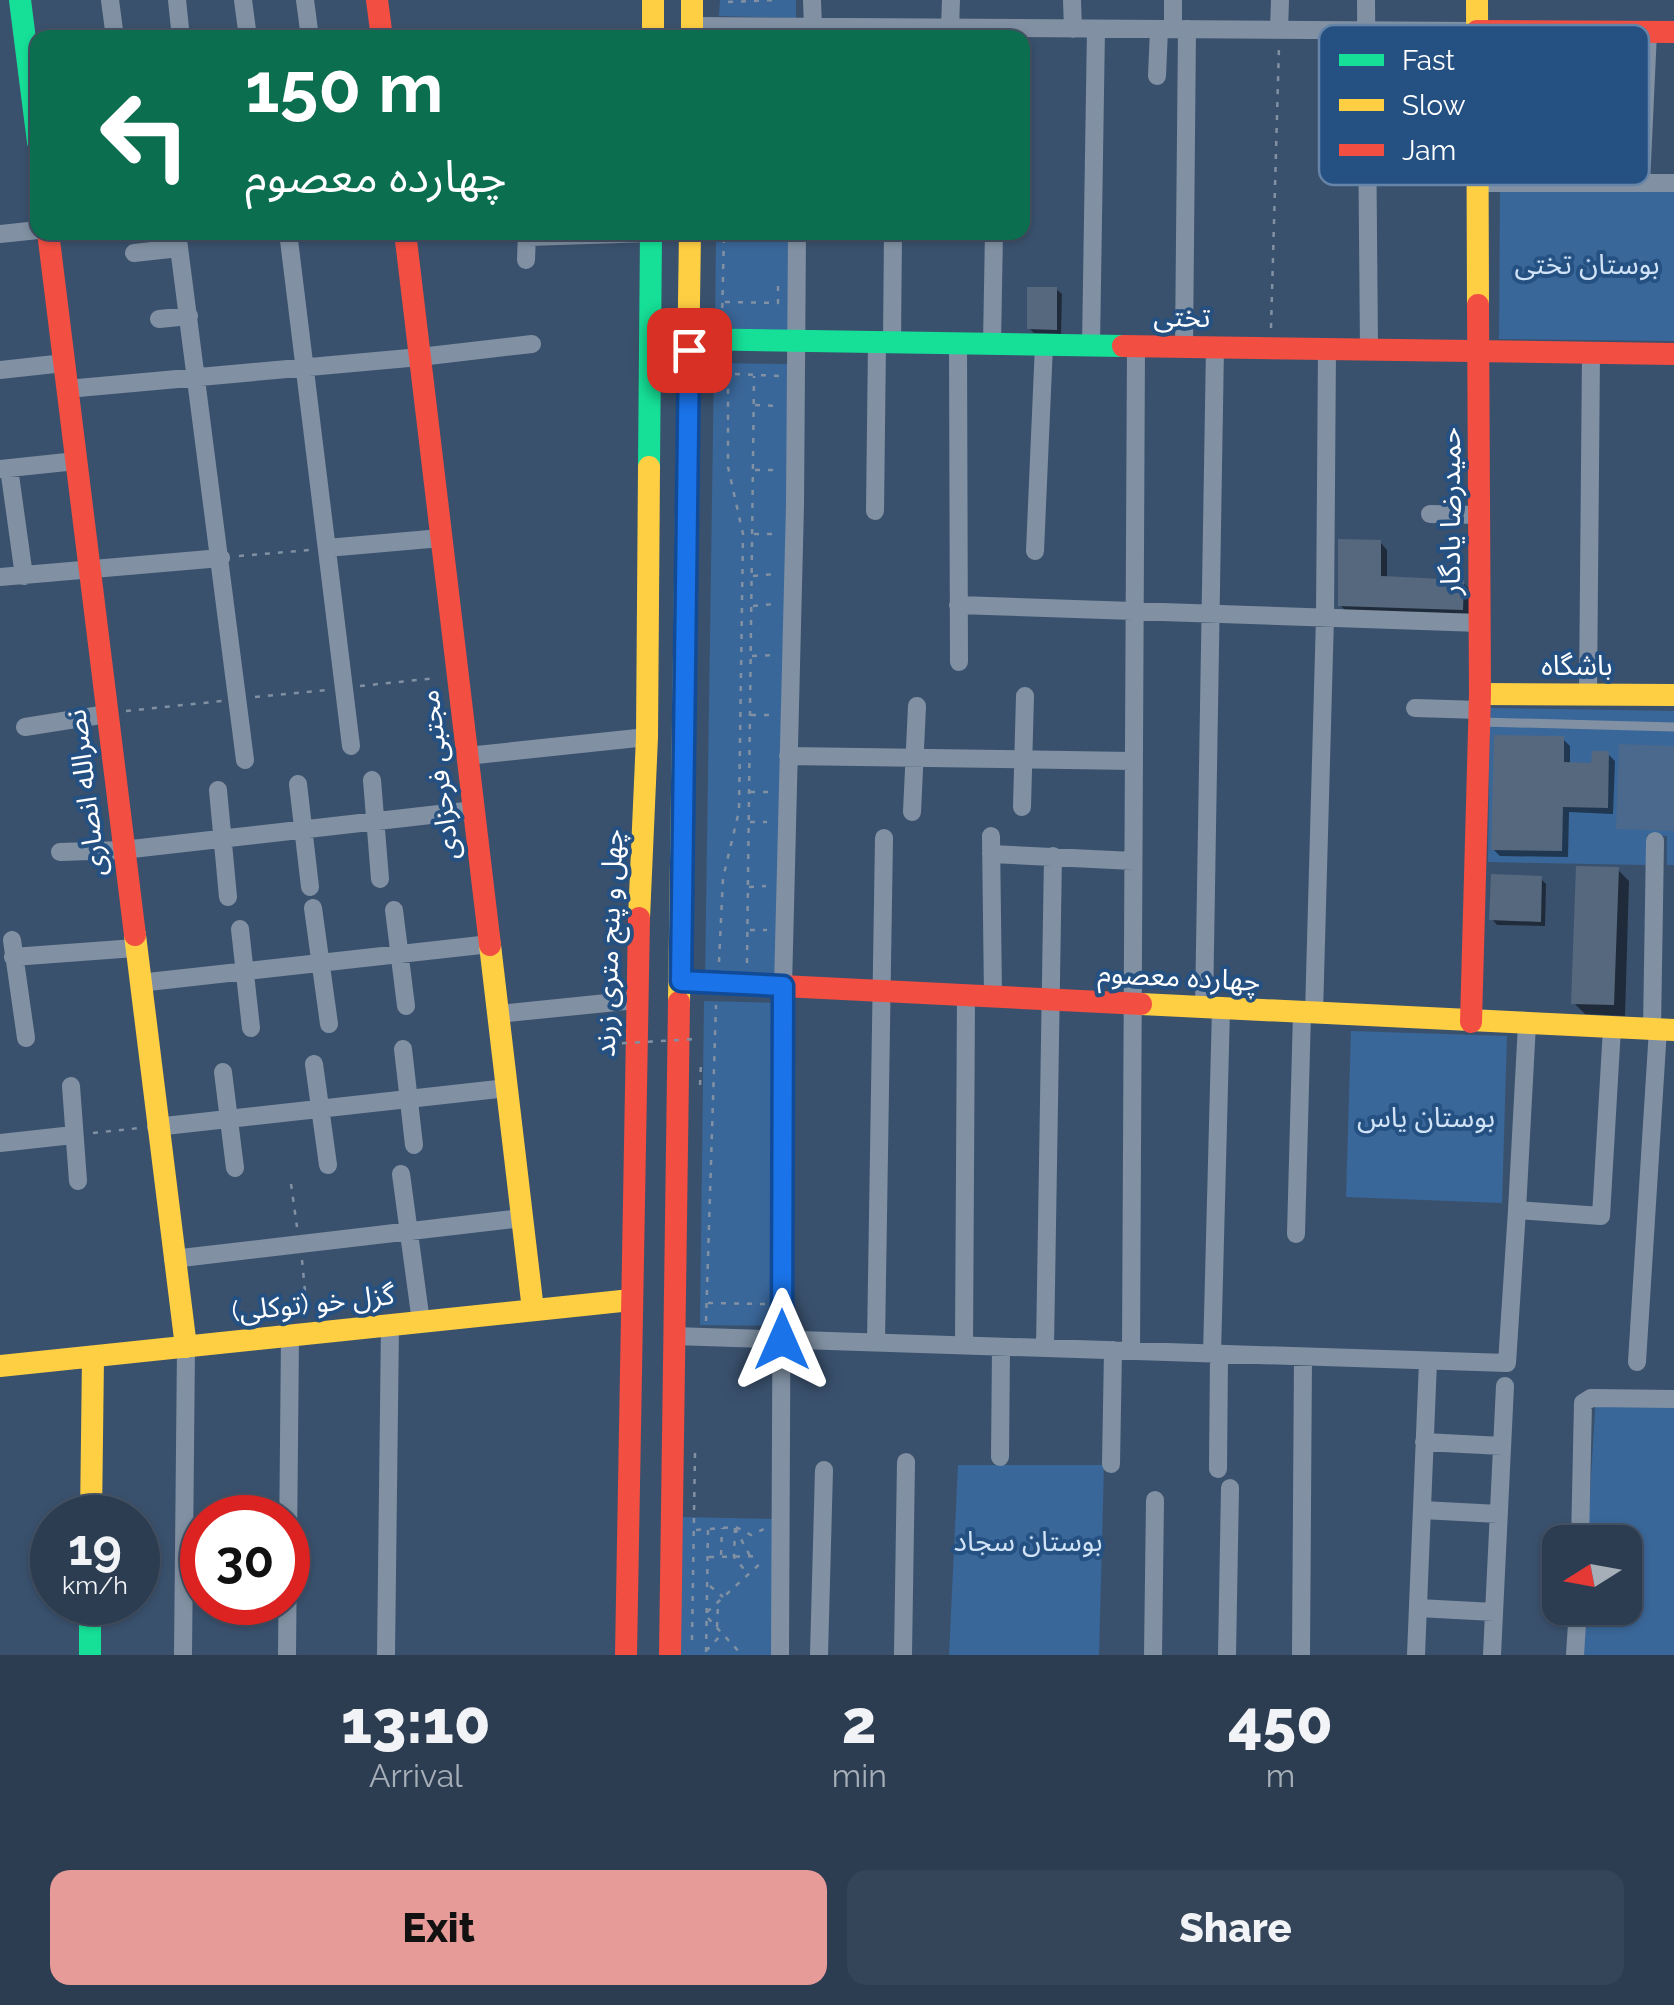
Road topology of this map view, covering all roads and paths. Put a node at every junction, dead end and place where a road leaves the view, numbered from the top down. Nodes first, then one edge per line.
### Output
1 (20, 0) edge
2 (110, 0) edge
3 (177, 0) edge
4 (243, 0) edge
5 (305, 0) edge
6 (377, 0) edge
7 (653, 0) edge
8 (692, 0) edge
9 (775, 0) edge
10 (812, 0) edge
11 (951, 0) edge
12 (1072, 0) edge
13 (1173, 0) edge
14 (1280, 0) edge
15 (728, 2) edge
16 (950, 28) junction
17 (1073, 28) junction
18 (1096, 29) junction
19 (1173, 29) junction
20 (114, 30) edge
21 (179, 30) edge
22 (247, 30) edge
23 (309, 30) edge
24 (381, 30) edge
25 (653, 30) edge
26 (692, 30) edge
27 (804, 30) edge
28 (923, 30) edge
29 (969, 30) edge
30 (1279, 30) junction
31 (1319, 30) edge
32 (1030, 31) edge
33 (1157, 76) dead end
34 (30, 79) edge
35 (1367, 185) edge
36 (1478, 185) edge
37 (30, 231) edge
38 (0, 234) edge
39 (49, 240) edge
40 (178, 240) edge
41 (289, 240) edge
42 (406, 240) edge
43 (527, 240) edge
44 (651, 240) edge
45 (690, 240) edge
46 (724, 240) edge
47 (797, 240) edge
48 (892, 240) edge
49 (994, 240) edge
50 (134, 253) dead end
51 (526, 260) dead end
52 (778, 285) dead end
53 (722, 302) junction
54 (189, 316) junction
55 (158, 319) dead end
56 (688, 340) junction
57 (722, 340) junction
58 (796, 341) junction
59 (884, 342) junction
60 (532, 344) dead end
61 (958, 344) junction
62 (992, 344) junction
63 (1044, 345) junction
64 (1092, 346) junction
65 (1136, 346) junction
66 (1184, 347) junction
67 (1215, 347) junction
68 (1270, 348) junction
69 (1327, 349) junction
70 (1369, 350) junction
71 (1481, 352) junction
72 (1590, 353) junction
73 (1674, 354) edge
74 (420, 357) junction
75 (64, 363) junction
76 (302, 368) junction
77 (0, 370) edge
78 (700, 374) dead end
79 (727, 374) junction
80 (754, 375) junction
81 (782, 376) dead end
82 (198, 377) junction
83 (67, 388) junction
84 (754, 405) junction
85 (781, 406) dead end
86 (76, 461) junction
87 (4, 469) edge
88 (753, 470) junction
89 (780, 470) dead end
90 (875, 511) dead end
91 (1430, 514) dead end
92 (1480, 515) junction
93 (752, 534) junction
94 (779, 534) dead end
95 (441, 538) junction
96 (327, 548) junction
97 (1035, 551) dead end
98 (221, 558) junction
99 (89, 570) junction
100 (779, 574) dead end
101 (0, 576) edge
102 (24, 576) junction
103 (752, 576) junction
104 (778, 604) dead end
105 (958, 605) junction
106 (751, 606) junction
107 (1134, 611) junction
108 (1213, 614) junction
109 (1325, 618) junction
110 (1480, 623) junction
111 (778, 655) dead end
112 (751, 656) junction
113 (958, 662) dead end
114 (458, 675) junction
115 (344, 688) junction
116 (1588, 694) junction
117 (1674, 695) edge
118 (1025, 696) dead end
119 (238, 700) junction
120 (918, 706) dead end
121 (1415, 708) dead end
122 (1480, 709) junction
123 (106, 714) junction
124 (750, 715) junction
125 (777, 715) dead end
126 (1674, 726) edge
127 (25, 727) dead end
128 (646, 737) junction
129 (351, 746) dead end
130 (467, 756) junction
131 (788, 756) junction
132 (912, 758) junction
133 (1023, 759) junction
134 (245, 760) dead end
135 (1134, 761) junction
136 (372, 780) dead end
137 (298, 784) dead end
138 (218, 790) dead end
139 (749, 792) junction
140 (776, 792) dead end
141 (1022, 806) dead end
142 (474, 810) junction
143 (912, 812) dead end
144 (375, 822) junction
145 (749, 822) junction
146 (775, 822) dead end
147 (304, 830) junction
148 (884, 838) dead end
149 (224, 839) junction
150 (1655, 841) dead end
151 (123, 850) junction
152 (60, 852) dead end
153 (1052, 856) junction
154 (1133, 861) junction
155 (380, 879) dead end
156 (774, 886) dead end
157 (310, 887) dead end
158 (748, 887) junction
159 (228, 896) dead end
160 (313, 908) dead end
161 (394, 910) dead end
162 (240, 929) dead end
163 (747, 930) junction
164 (774, 930) dead end
165 (490, 944) junction
166 (135, 948) junction
167 (400, 954) junction
168 (320, 963) junction
169 (245, 972) junction
170 (747, 976) dead end
171 (681, 981) junction
172 (718, 983) junction
173 (139, 984) junction
174 (783, 986) junction
175 (879, 992) junction
176 (966, 996) junction
177 (993, 997) junction
178 (636, 1000) junction
179 (1049, 1000) junction
180 (1132, 1005) junction
181 (406, 1006) dead end
182 (1212, 1009) junction
183 (498, 1014) junction
184 (1308, 1014) junction
185 (613, 1020) dead end
186 (1471, 1022) junction
187 (329, 1024) dead end
188 (1528, 1024) junction
189 (251, 1028) dead end
190 (1612, 1028) junction
191 (1662, 1030) edge
192 (26, 1038) dead end
193 (696, 1039) dead end
194 (403, 1050) dead end
195 (314, 1064) dead end
196 (223, 1072) dead end
197 (71, 1086) dead end
198 (506, 1088) junction
199 (409, 1098) junction
200 (320, 1108) junction
201 (229, 1118) junction
202 (156, 1127) junction
203 (72, 1135) junction
204 (0, 1143) edge
205 (414, 1145) dead end
206 (328, 1165) dead end
207 (234, 1168) dead end
208 (401, 1174) dead end
209 (78, 1182) dead end
210 (291, 1184) dead end
211 (1517, 1210) junction
212 (522, 1218) junction
213 (410, 1231) junction
214 (1296, 1234) dead end
215 (300, 1244) junction
216 (173, 1259) junction
217 (631, 1300) junction
218 (706, 1304) junction
219 (769, 1304) dead end
220 (533, 1310) junction
221 (421, 1322) junction
222 (390, 1325) junction
223 (706, 1328) dead end
224 (299, 1335) junction
225 (674, 1336) junction
226 (782, 1340) junction
227 (876, 1342) junction
228 (964, 1346) junction
229 (186, 1347) junction
230 (1001, 1347) junction
231 (1045, 1348) junction
232 (1122, 1351) junction
233 (1215, 1354) junction
234 (93, 1356) junction
235 (1303, 1357) junction
236 (1428, 1361) junction
237 (1638, 1362) dead end
238 (0, 1366) edge
239 (1505, 1386) dead end
240 (1674, 1400) edge
241 (1424, 1442) junction
242 (1502, 1446) junction
243 (1000, 1457) dead end
244 (906, 1462) dead end
245 (1112, 1464) dead end
246 (1218, 1468) dead end
247 (824, 1470) dead end
248 (1230, 1488) dead end
249 (91, 1495) edge
250 (1156, 1500) dead end
251 (1422, 1510) junction
252 (1498, 1514) junction
253 (1580, 1525) edge
254 (734, 1527) junction
255 (722, 1528) junction
256 (708, 1529) junction
257 (686, 1531) dead end
258 (768, 1541) dead end
259 (750, 1556) junction
260 (767, 1556) junction
261 (708, 1557) junction
262 (722, 1557) junction
263 (734, 1557) junction
264 (749, 1575) junction
265 (766, 1576) dead end
266 (707, 1584) junction
267 (724, 1598) junction
268 (718, 1603) junction
269 (1418, 1608) junction
270 (1494, 1612) junction
271 (706, 1614) junction
272 (90, 1625) edge
273 (1577, 1625) edge
274 (717, 1628) junction
275 (722, 1634) junction
276 (706, 1653) edge
277 (90, 1655) edge
278 (183, 1655) edge
279 (288, 1655) edge
280 (386, 1655) edge
281 (626, 1655) edge
282 (670, 1655) edge
283 (741, 1655) edge
284 (780, 1655) edge
285 (819, 1655) edge
286 (902, 1655) edge
287 (1153, 1655) edge
288 (1228, 1655) edge
289 (1300, 1655) edge
290 (1416, 1655) edge
291 (1492, 1655) edge
292 (1575, 1655) edge

1 - 34 street
2 - 20 street
3 - 21 street
4 - 22 street
5 - 23 street
6 - 24 street
7 - 25 street
8 - 26 street
9 - 15 path
10 - 27 street
11 - 16 street
12 - 17 street
13 - 19 street
14 - 30 street
16 - 28 street
16 - 29 street
17 - 18 street
17 - 32 street
18 - 19 street
18 - 64 street
19 - 30 street
19 - 33 street
19 - 66 street
30 - 31 street
30 - 68 path
35 - 70 street
36 - 71 street, حمیدرضا یادگار
37 - 38 street
39 - 75 street, نصرالله انصاری
40 - 50 street
40 - 54 street
41 - 76 street
42 - 74 street, مجتبی فرحزادی
43 - 51 street
44 - 128 street, چهل و پنج متری زرند
45 - 56 street
46 - 53 path
47 - 58 street
48 - 59 street
49 - 62 street
52 - 53 path
53 - 57 path
54 - 55 street
54 - 82 street
56 - 57 street, تختی
56 - 171 street
57 - 58 street, تختی
57 - 79 path
58 - 59 street, تختی
58 - 131 street
59 - 61 street, تختی
59 - 90 street
60 - 74 street
61 - 62 street, تختی
61 - 105 street
62 - 63 street, تختی
63 - 64 street, تختی
63 - 97 street
64 - 65 street, تختی
65 - 66 street, تختی
65 - 107 street
66 - 67 street, تختی
67 - 68 street, تختی
67 - 108 street
68 - 69 street, تختی
69 - 70 street, تختی
69 - 109 street
70 - 71 street, تختی
71 - 72 street, تختی
71 - 92 street, حمیدرضا یادگار
72 - 73 street, تختی
72 - 116 street
74 - 76 street
74 - 95 street, مجتبی فرحزادی
75 - 77 street
75 - 83 street, نصرالله انصاری
76 - 82 street
76 - 96 street
78 - 79 path
79 - 80 path
79 - 172 path
80 - 81 path
80 - 84 path
82 - 83 street
82 - 98 street
83 - 86 street, نصرالله انصاری
84 - 85 path
84 - 88 path
86 - 87 street
86 - 99 street, نصرالله انصاری
87 - 102 street
88 - 89 path
88 - 93 path
91 - 92 street
92 - 110 street, حمیدرضا یادگار
93 - 94 path
93 - 103 path
95 - 96 street
95 - 114 street, مجتبی فرحزادی
96 - 98 path
96 - 115 street
98 - 99 street
98 - 119 street
99 - 102 street
99 - 123 street, نصرالله انصاری
100 - 103 path
101 - 102 street
103 - 106 path
104 - 106 path
105 - 107 street
105 - 113 street
106 - 112 path
107 - 108 street
107 - 135 street
108 - 109 street
108 - 182 street
109 - 110 street
109 - 184 street
110 - 122 street, حمیدرضا یادگار
111 - 112 path
112 - 124 path
114 - 115 path
114 - 130 street, مجتبی فرحزادی
115 - 119 path
115 - 129 street
116 - 117 street, باشگاه
116 - 122 street, باشگاه
118 - 133 street
119 - 123 path
119 - 134 street
120 - 132 street
121 - 122 street
122 - 126 lane
122 - 186 street, حمیدرضا یادگار
123 - 127 street
123 - 151 street, نصرالله انصاری
124 - 125 path
124 - 139 path
128 - 130 street
128 - 178 street, چهل و پنج متری زرند
130 - 142 street, مجتبی فرحزادی
131 - 132 street
131 - 174 street
132 - 133 street
132 - 143 street
133 - 135 street
133 - 141 street
135 - 154 street
136 - 144 street
137 - 147 street
138 - 149 street
139 - 140 path
139 - 145 path
142 - 144 street
142 - 165 street, مجتبی فرحزادی
144 - 147 street
144 - 155 street
145 - 146 path
145 - 158 path
147 - 149 street
147 - 157 street
148 - 175 street
149 - 151 street
149 - 159 street
150 - 191 street
151 - 152 street
151 - 166 street, نصرالله انصاری
153 - 154 street
153 - 177 street
153 - 179 street
154 - 180 street
156 - 158 path
158 - 163 path
160 - 168 street
161 - 167 street
162 - 169 street
163 - 164 path
163 - 170 path
165 - 167 street
165 - 183 street, مجتبی فرحزادی
166 - 173 street, نصرالله انصاری
166 - 192 street
167 - 168 street
167 - 181 street
168 - 169 street
168 - 187 street
169 - 173 street
169 - 189 street
171 - 172 street, چهارده معصوم
171 - 225 street
172 - 174 street, چهارده معصوم
172 - 218 path
173 - 202 street, نصرالله انصاری
174 - 175 street, چهارده معصوم
174 - 226 street
175 - 176 street, چهارده معصوم
175 - 227 street
176 - 177 street, چهارده معصوم
176 - 228 street
177 - 179 street, چهارده معصوم
178 - 183 street
178 - 217 street, چهل و پنج متری زرند
179 - 180 street, چهارده معصوم
179 - 231 street
180 - 182 street, چهارده معصوم
180 - 232 street
182 - 184 street, چهارده معصوم
182 - 233 street
183 - 198 street, مجتبی فرحزادی
184 - 186 street, چهارده معصوم
184 - 214 street
185 - 193 path, bridge
186 - 188 street, چهارده معصوم
188 - 190 street, چهارده معصوم
188 - 211 street
190 - 191 street, چهارده معصوم
190 - 211 street
191 - 237 street
194 - 199 street
195 - 200 street
196 - 201 street
197 - 203 street
198 - 199 street
198 - 212 street, مجتبی فرحزادی
199 - 200 street
199 - 205 street
200 - 201 street
200 - 206 street
201 - 202 street
201 - 207 street
202 - 203 path
202 - 216 street, نصرالله انصاری
203 - 204 street
203 - 209 street
208 - 213 street
210 - 215 path
211 - 236 street
212 - 213 street
212 - 220 street, مجتبی فرحزادی
213 - 215 street
213 - 221 street
215 - 216 street
215 - 224 path
216 - 229 street, نصرالله انصاری
217 - 220 street, گزل خو (توکلی)
217 - 281 street, چهل و پنج متری زرند
218 - 219 path
218 - 223 path
220 - 221 street, گزل خو (توکلی)
221 - 222 street, گزل خو (توکلی)
222 - 224 street, گزل خو (توکلی)
222 - 280 street
224 - 229 street, گزل خو (توکلی)
224 - 279 street
225 - 226 street
225 - 282 street
226 - 227 street
226 - 284 street
227 - 228 street
228 - 230 street
229 - 234 street, گزل خو (توکلی)
229 - 278 street
230 - 231 street
230 - 243 street
231 - 232 street
232 - 233 street
232 - 245 street
233 - 235 street
233 - 246 street
234 - 238 street, گزل خو (توکلی)
234 - 249 street
235 - 236 street
235 - 289 street
236 - 241 street
239 - 242 street
240 - 253 street
241 - 242 street
241 - 251 street
242 - 252 street
244 - 286 street
247 - 285 street
248 - 288 street
250 - 287 street
251 - 252 street
251 - 269 street
252 - 270 street
254 - 255 path
254 - 258 path
254 - 259 path
254 - 263 path
255 - 256 path
255 - 262 path
256 - 257 path
256 - 261 path
259 - 260 path
259 - 263 path
260 - 264 path
260 - 265 path
261 - 262 path
261 - 266 path
262 - 263 path
263 - 264 path
264 - 267 path
266 - 267 path
266 - 271 path
267 - 268 path
268 - 271 path
268 - 274 path
269 - 270 street
269 - 290 street
270 - 291 street
271 - 274 path
271 - 276 path
272 - 277 street
273 - 292 street
274 - 275 path
275 - 276 path
275 - 283 path

